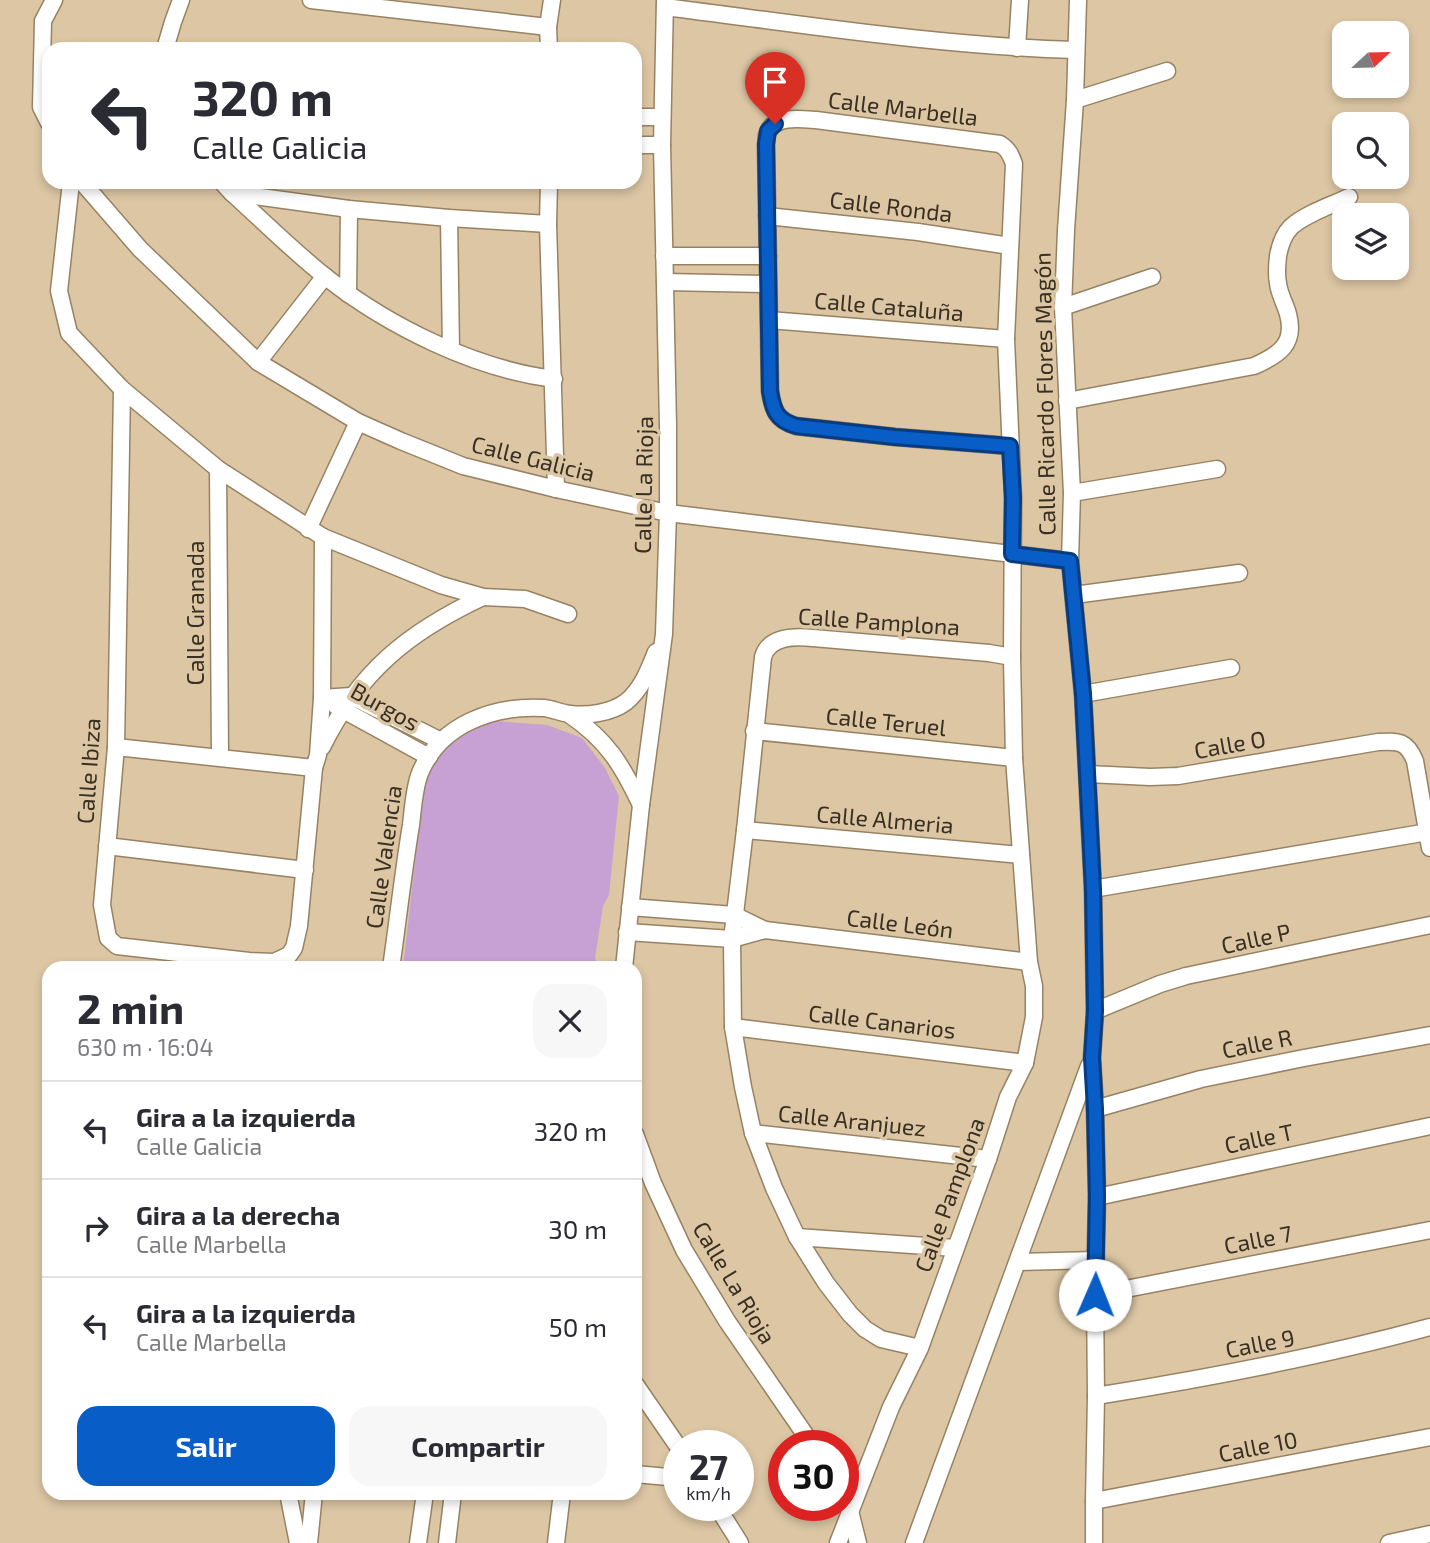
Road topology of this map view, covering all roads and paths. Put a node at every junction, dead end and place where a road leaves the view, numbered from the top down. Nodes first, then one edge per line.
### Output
1 (41, 0) edge
2 (54, 0) edge
3 (181, 0) edge
4 (311, 0) edge
5 (552, 0) edge
6 (1020, 0) edge
7 (1078, 0) edge
8 (665, 3) edge
9 (43, 22) junction
10 (548, 27) junction
11 (43, 42) edge
12 (167, 42) edge
13 (549, 42) edge
14 (1017, 48) junction
15 (1075, 50) junction
16 (42, 64) edge
17 (1167, 71) dead end
18 (1075, 100) junction
19 (42, 109) edge
20 (642, 117) edge
21 (662, 117) junction
22 (642, 145) edge
23 (662, 145) junction
24 (70, 189) edge
25 (88, 189) edge
26 (228, 189) edge
27 (233, 189) edge
28 (550, 189) edge
29 (1349, 197) dead end
30 (349, 209) junction
31 (767, 216) junction
32 (449, 218) junction
33 (548, 224) junction
34 (1010, 246) junction
35 (664, 256) junction
36 (768, 256) junction
37 (325, 276) junction
38 (1152, 277) dead end
39 (665, 282) junction
40 (768, 284) junction
41 (348, 294) junction
42 (1063, 307) junction
43 (769, 320) junction
44 (1006, 340) junction
45 (451, 350) junction
46 (257, 362) junction
47 (554, 379) junction
48 (122, 389) junction
49 (1067, 401) junction
50 (358, 422) junction
51 (1010, 446) junction
52 (218, 469) junction
53 (1217, 469) dead end
54 (556, 489) junction
55 (1072, 493) junction
56 (668, 513) junction
57 (316, 533) junction
58 (1012, 554) junction
59 (1070, 561) junction
60 (1239, 573) dead end
61 (1074, 595) junction
62 (483, 597) junction
63 (568, 614) dead end
64 (664, 634) junction
65 (1012, 657) junction
66 (1231, 668) dead end
67 (1083, 694) junction
68 (322, 698) junction
69 (347, 702) junction
70 (569, 714) junction
71 (754, 732) junction
72 (441, 741) junction
73 (116, 747) junction
74 (220, 757) junction
75 (429, 757) junction
76 (1014, 758) junction
77 (316, 761) junction
78 (1088, 774) junction
79 (641, 805) junction
80 (745, 830) junction
81 (1429, 840) edge
82 (107, 846) junction
83 (1021, 855) junction
84 (305, 870) junction
85 (1093, 889) junction
86 (630, 907) junction
87 (734, 915) junction
88 (1430, 925) edge
89 (765, 930) junction
90 (627, 932) junction
91 (732, 939) junction
92 (249, 961) edge
93 (276, 961) edge
94 (392, 961) edge
95 (625, 961) edge
96 (1029, 962) junction
97 (1095, 1011) junction
98 (733, 1027) junction
99 (1430, 1035) edge
100 (1092, 1058) junction
101 (1025, 1063) junction
102 (1095, 1109) junction
103 (1430, 1126) edge
104 (753, 1133) junction
105 (642, 1153) edge
106 (988, 1159) junction
107 (1097, 1196) junction
108 (1430, 1230) edge
109 (797, 1237) junction
110 (955, 1248) junction
111 (1096, 1260) junction
112 (1018, 1262) junction
113 (1095, 1295) junction
114 (1430, 1327) edge
115 (920, 1348) junction
116 (642, 1394) edge
117 (1096, 1396) junction
118 (667, 1430) edge
119 (802, 1430) edge
120 (1430, 1437) edge
121 (642, 1475) edge
122 (663, 1477) edge
123 (859, 1478) edge
124 (289, 1500) edge
125 (313, 1500) edge
126 (424, 1500) edge
127 (452, 1500) edge
128 (561, 1500) edge
129 (1094, 1501) junction
130 (726, 1521) edge
131 (843, 1521) edge
132 (852, 1521) edge
133 (1430, 1534) edge
134 (298, 1543) edge
135 (309, 1543) edge
136 (418, 1543) edge
137 (447, 1543) edge
138 (555, 1543) edge
139 (740, 1543) edge
140 (838, 1543) edge
141 (858, 1543) edge
142 (914, 1543) edge
143 (1094, 1543) edge
144 (1389, 1543) edge

1 - 9 street
2 - 9 street
3 - 12 street
4 - 10 street
5 - 10 street
6 - 14 street
7 - 15 street, Calle Ricardo Flores Magón
8 - 14 street
8 - 21 street, Calle La Rioja
9 - 11 street
10 - 13 street
14 - 15 street
15 - 18 street, Calle Ricardo Flores Magón
16 - 19 street
17 - 18 street
18 - 42 street, Calle Ricardo Flores Magón
20 - 21 street
21 - 23 street, Calle La Rioja
22 - 23 street
23 - 35 street, Calle La Rioja
24 - 48 street
25 - 46 street, Calle Galicia
26 - 37 street
27 - 30 street
28 - 33 street
29 - 49 street
30 - 32 street
30 - 41 street
31 - 34 street, Calle Ronda
31 - 34 street, Calle Marbella
31 - 36 street, Calle Marbella
32 - 33 street
32 - 45 street
33 - 47 street
34 - 44 street, Calle Marbella
35 - 36 street
35 - 39 street, Calle La Rioja
36 - 40 street, Calle Marbella
37 - 41 street
37 - 46 street
38 - 42 street
39 - 40 street
39 - 56 street, Calle La Rioja
40 - 43 street, Calle Marbella
41 - 45 street
42 - 49 street, Calle Ricardo Flores Magón
43 - 44 street, Calle Cataluña
43 - 51 street, Calle Marbella
44 - 51 street, Calle Marbella
45 - 47 street
46 - 50 street, Calle Galicia
47 - 54 street
48 - 52 street
48 - 73 street, Calle Ibiza
49 - 55 street, Calle Ricardo Flores Magón
50 - 54 street, Calle Galicia
50 - 57 street
51 - 58 street, Calle Marbella
52 - 57 street
52 - 74 street, Calle Granada
53 - 55 street
54 - 56 street, Calle Galicia
55 - 59 street, Calle Ricardo Flores Magón
56 - 58 street, Calle Galicia
56 - 64 street, Calle La Rioja
57 - 62 street
57 - 68 street, Calle Ibiza
58 - 59 street, Calle Galicia
58 - 65 street, Calle Marbella
59 - 61 street, Calle Ricardo Flores Magón
60 - 61 street
61 - 67 street, Calle Ricardo Flores Magón
62 - 63 street
62 - 69 street
64 - 70 street, Calle Valencia
64 - 79 street, Calle La Rioja
65 - 71 street, Calle Pamplona
65 - 76 street, Calle Pamplona
66 - 67 street
67 - 78 street, Calle Ricardo Flores Magón
68 - 69 street, Burgos
68 - 77 street, Calle Ibiza
69 - 72 street, Burgos
69 - 75 street, Burgos
69 - 77 street
70 - 72 street, Calle Valencia
70 - 79 street
71 - 76 street, Calle Teruel
71 - 80 street, Calle Pamplona
72 - 75 street, Calle Valencia
73 - 74 street
73 - 82 street, Calle Ibiza
74 - 77 street
75 - 94 street, Calle Valencia
76 - 83 street, Calle Pamplona
77 - 84 street, Calle Ibiza
78 - 81 street, Calle O
78 - 85 street, Calle Ricardo Flores Magón
79 - 86 street, Calle La Rioja
80 - 83 street, Calle Almeria
80 - 87 street, Calle Pamplona
81 - 85 street
82 - 84 street
82 - 92 street, Calle Ibiza
83 - 96 street, Calle Pamplona
84 - 93 street, Calle Ibiza
85 - 97 street, Calle Ricardo Flores Magón
86 - 87 street, Calle León
86 - 90 street, Calle La Rioja
87 - 89 street, Calle León
87 - 91 street, Calle Pamplona
88 - 97 street, Calle P
89 - 91 street, Calle León
89 - 96 street, Calle León
90 - 91 street, Calle León
90 - 95 street, Calle La Rioja
91 - 98 street, Calle Pamplona
96 - 101 street, Calle Pamplona
97 - 100 street, Calle Ricardo Flores Magón
98 - 101 street, Calle Canarios
98 - 104 street, Calle Pamplona
99 - 102 street, Calle R
100 - 102 street, Calle Ricardo Flores Magón
100 - 112 street
101 - 106 street, Calle Pamplona
102 - 107 street, Calle Ricardo Flores Magón
103 - 107 street, Calle T
104 - 106 street, Calle Aranjuez
104 - 109 street, Calle Pamplona
105 - 119 street, Calle La Rioja
106 - 110 street, Calle Pamplona
107 - 111 street, Calle Ricardo Flores Magón
108 - 113 street, Calle 7
109 - 110 street
109 - 115 street, Calle Pamplona
110 - 115 street, Calle Pamplona
111 - 112 street
111 - 113 street, Calle Ricardo Flores Magón
112 - 142 street
113 - 117 street, Calle Ricardo Flores Magón
114 - 117 street, Calle 9
115 - 123 street, Calle Pamplona
116 - 118 street
117 - 129 street, Calle Ricardo Flores Magón
120 - 129 street, Calle 10
121 - 122 street
124 - 134 street
125 - 135 street
126 - 136 street
127 - 137 street
128 - 138 street
129 - 143 street, Calle Ricardo Flores Magón
130 - 139 street
131 - 140 street, Calle Pamplona
132 - 141 street
133 - 144 street

